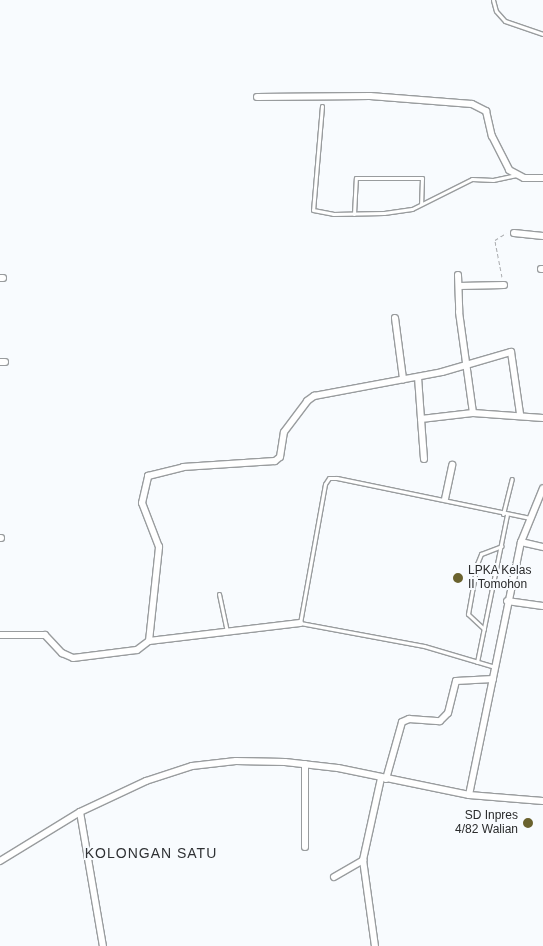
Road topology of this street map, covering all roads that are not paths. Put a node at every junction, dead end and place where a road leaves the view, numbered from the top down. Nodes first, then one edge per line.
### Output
1 (493, 0) edge
2 (543, 34) edge
3 (257, 97) dead end
4 (322, 106) dead end
5 (516, 176) junction
6 (543, 178) edge
7 (421, 204) junction
8 (354, 214) junction
9 (514, 233) road end
10 (543, 236) edge
11 (458, 275) dead end
12 (459, 286) junction
13 (504, 286) road end
14 (395, 318) dead end
15 (468, 364) junction
16 (418, 377) junction
17 (403, 379) junction
18 (473, 413) junction
19 (520, 414) junction
20 (543, 418) edge
21 (421, 419) junction
22 (424, 459) dead end
23 (452, 465) dead end
24 (512, 479) dead end
25 (543, 488) edge
26 (445, 499) junction
27 (540, 500) edge
28 (505, 515) junction
29 (530, 518) junction
30 (521, 542) junction
31 (502, 546) junction
32 (543, 547) edge
33 (219, 594) dead end
34 (507, 601) junction
35 (543, 606) edge
36 (300, 623) junction
37 (484, 629) junction
38 (227, 632) junction
39 (0, 635) edge
40 (148, 641) junction
41 (478, 662) junction
42 (495, 667) junction
43 (493, 680) junction
44 (305, 764) junction
45 (384, 778) junction
46 (469, 795) junction
47 (543, 801) edge
48 (80, 812) junction
49 (305, 848) dead end
50 (0, 860) edge
51 (363, 860) junction
52 (334, 877) dead end
53 (103, 946) edge
54 (374, 946) edge

1 - 2 lane
3 - 5 street
4 - 8 lane
5 - 6 street
5 - 7 lane
7 - 8 lane
7 - 8 lane
9 - 10 street
11 - 12 street
12 - 13 street
12 - 15 street
14 - 17 street
15 - 16 street
15 - 18 street
15 - 19 street
16 - 17 street
16 - 21 street
17 - 40 street
18 - 19 street
18 - 21 street
19 - 20 street
21 - 22 street
23 - 26 street
24 - 28 lane
25 - 27 street
26 - 28 lane
26 - 36 lane
27 - 29 street
28 - 29 lane
28 - 31 lane
29 - 30 street
30 - 32 street
30 - 34 street
31 - 37 lane
31 - 37 lane
33 - 38 lane
34 - 35 street
34 - 42 street
36 - 38 street
36 - 41 lane
37 - 41 lane
38 - 40 street
39 - 40 street
41 - 42 lane
42 - 43 street
43 - 45 street
43 - 46 street
44 - 45 street
44 - 48 street
44 - 49 street
45 - 46 street
45 - 51 street
46 - 47 street
48 - 50 street
48 - 53 street
51 - 52 street
51 - 54 street

